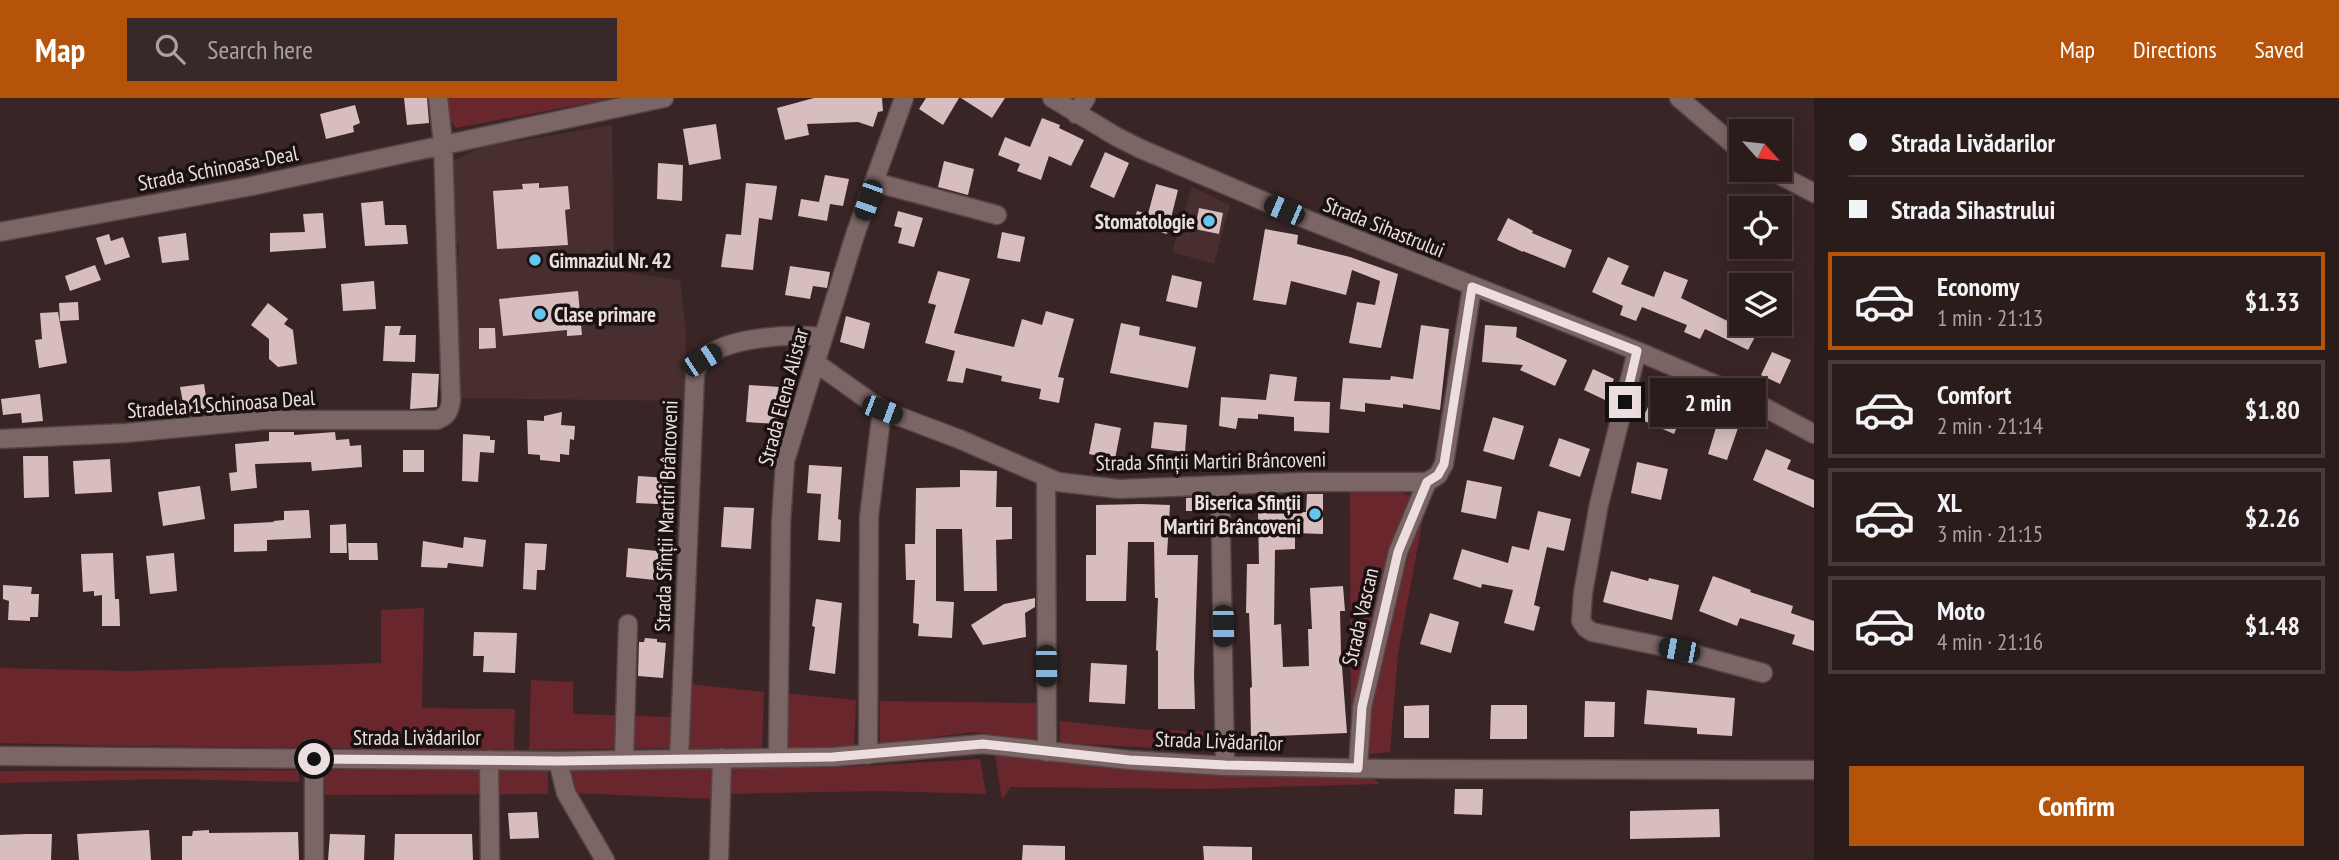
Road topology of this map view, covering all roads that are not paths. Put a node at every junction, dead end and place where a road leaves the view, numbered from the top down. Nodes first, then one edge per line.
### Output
1 (438, 98) edge
2 (664, 98) edge
3 (904, 98) edge
4 (1052, 98) edge
5 (1086, 98) edge
6 (1679, 98) edge
7 (1076, 114) junction
8 (1729, 141) edge
9 (443, 143) junction
10 (874, 182) junction
11 (1792, 182) edge
12 (1814, 193) edge
13 (997, 215) dead end
14 (0, 232) edge
15 (1472, 287) junction
16 (822, 337) junction
17 (1637, 351) junction
18 (816, 363) junction
19 (882, 410) junction
20 (1814, 434) edge
21 (0, 439) edge
22 (1046, 478) junction
23 (1427, 482) junction
24 (1220, 486) junction
25 (628, 624) dead end
26 (1763, 673) dead end
27 (1047, 752) junction
28 (868, 755) junction
29 (0, 757) edge
30 (722, 758) junction
31 (778, 758) junction
32 (314, 759) junction
33 (679, 759) junction
34 (489, 760) junction
35 (624, 760) junction
36 (558, 761) junction
37 (1225, 765) junction
38 (1358, 768) junction
39 (1814, 770) edge
40 (314, 860) edge
41 (490, 860) edge
42 (605, 860) edge
43 (719, 860) edge

1 - 9 street
2 - 9 street, Strada Schinoasa-Deal
3 - 10 street
4 - 7 street, Strada Sihastrului
5 - 7 street
6 - 8 street
7 - 15 street, Strada Sihastrului
9 - 14 street, Strada Schinoasa-Deal
9 - 21 street, Stradela 1 Schinoasa Deal
10 - 13 street
10 - 16 street, Strada Elena Alistar
11 - 12 street
15 - 17 street, Strada Sihastrului
15 - 23 street
16 - 18 street, Strada Elena Alistar
16 - 33 street, Strada Sfînții Martiri Brâncoveni
17 - 20 street, Strada Sihastrului
17 - 26 street
18 - 19 street, Strada Sfinții Martiri Brâncoveni
18 - 31 street, Strada Elena Alistar
19 - 22 street, Strada Sfinții Martiri Brâncoveni
19 - 28 street
22 - 24 street, Strada Sfinții Martiri Brâncoveni
22 - 27 street
23 - 24 street, Strada Sfinții Martiri Brâncoveni
23 - 38 street, Strada Vascan
24 - 37 street
25 - 35 street
27 - 28 street, Strada Livădarilor
27 - 37 street, Strada Livădarilor
28 - 31 street, Strada Livădarilor
29 - 32 street, Strada Livădarilor
30 - 31 street, Strada Livădarilor
30 - 33 street, Strada Livădarilor
30 - 43 street
32 - 34 street, Strada Livădarilor
32 - 40 street
33 - 35 street, Strada Livădarilor
34 - 36 street, Strada Livădarilor
34 - 41 street
35 - 36 street, Strada Livădarilor
36 - 42 street
37 - 38 street, Strada Livădarilor
38 - 39 street, Strada Livădarilor

